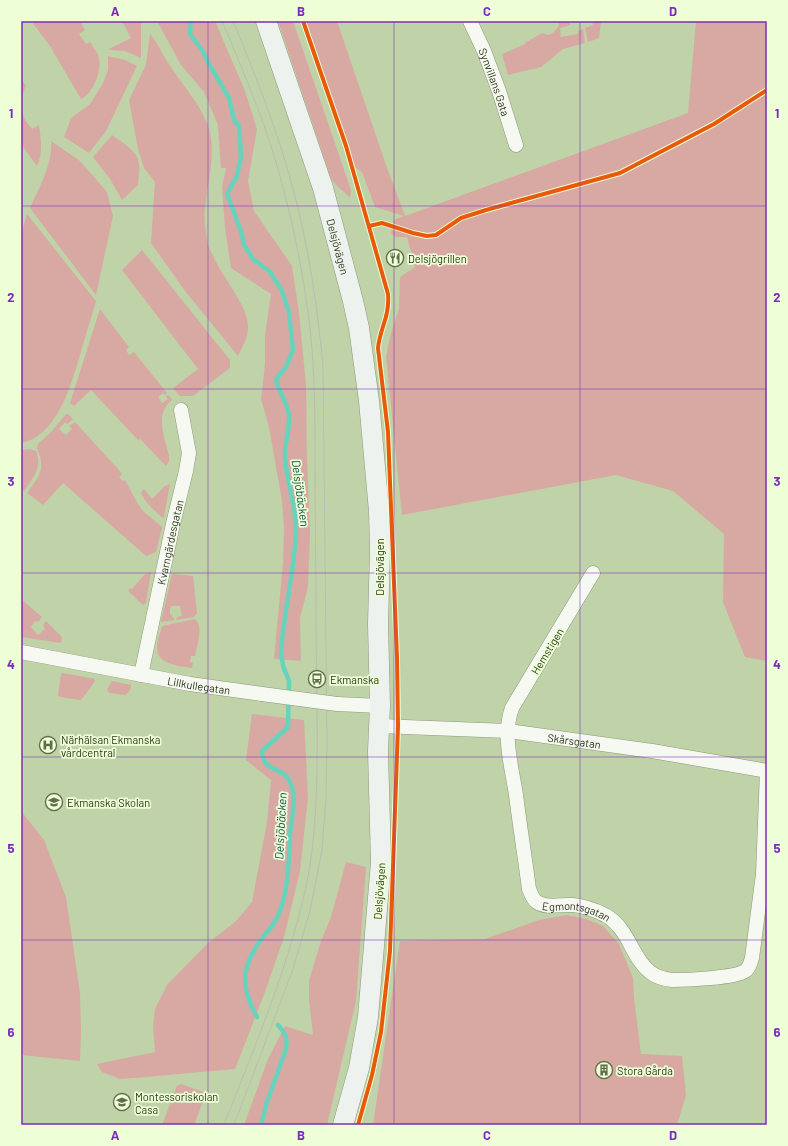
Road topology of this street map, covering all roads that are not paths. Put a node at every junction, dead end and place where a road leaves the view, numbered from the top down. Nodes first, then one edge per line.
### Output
1 (266, 21) edge
2 (470, 21) edge
3 (516, 145) dead end
4 (181, 410) dead end
5 (593, 573) dead end
6 (21, 652) edge
7 (141, 675) junction
8 (380, 706) junction
9 (379, 726) junction
10 (508, 731) junction
11 (767, 771) edge
12 (343, 1125) edge

1 - 8 street, Delsjövägen
2 - 3 street, Synvillans Gata
4 - 7 street, Kvarngärdesgatan
5 - 10 street, Hemstigen
6 - 7 street, Lillkullegatan
7 - 8 street, Lillkullegatan, bridge
8 - 9 street, Delsjövägen
9 - 10 street, Skårsgatan
9 - 12 street, Delsjövägen
10 - 11 street, Skårsgatan
10 - 11 street, Egmontsgatan

